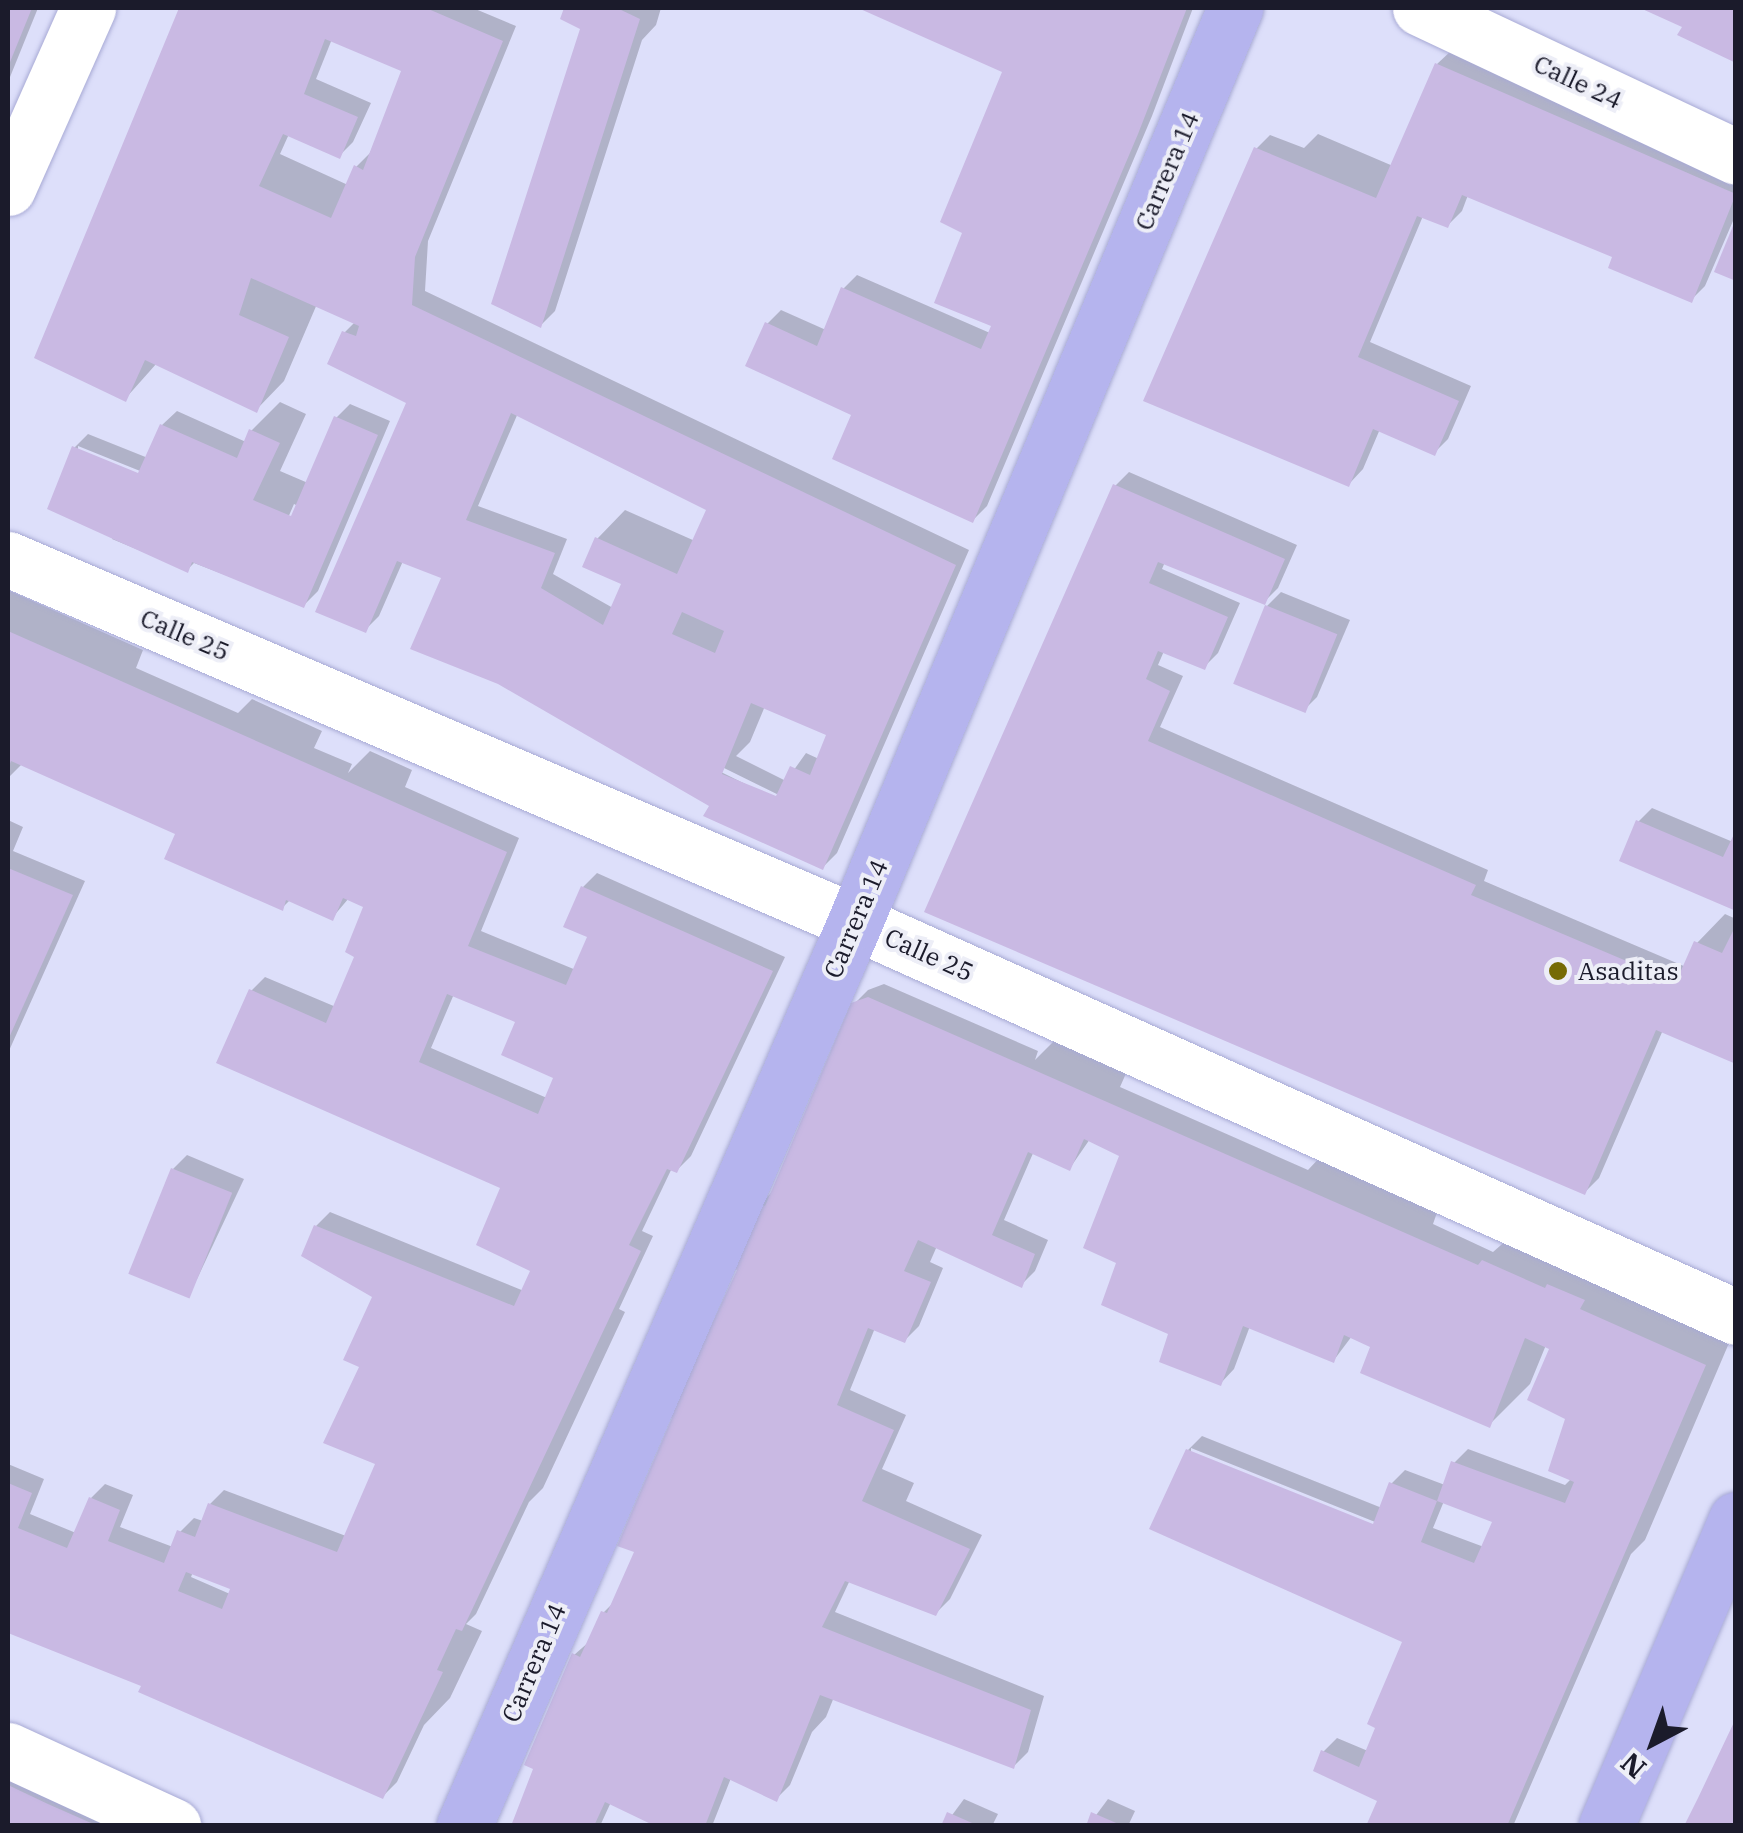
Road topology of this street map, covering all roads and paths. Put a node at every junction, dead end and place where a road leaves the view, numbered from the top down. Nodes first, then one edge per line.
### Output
1 (88, 8) edge
2 (1235, 8) edge
3 (1420, 8) edge
4 (1736, 157) edge
5 (8, 188) edge
6 (8, 559) edge
7 (855, 922) junction
8 (1736, 1317) edge
9 (1736, 1519) edge
10 (8, 1750) edge
11 (173, 1826) edge
12 (464, 1826) edge
13 (1606, 1826) edge

1 - 5 street
2 - 7 main road, Carrera 14
3 - 4 street, Calle 24
6 - 7 street, Calle 25
7 - 8 street, Calle 25
7 - 12 main road, Carrera 14
9 - 13 main road
10 - 11 street

